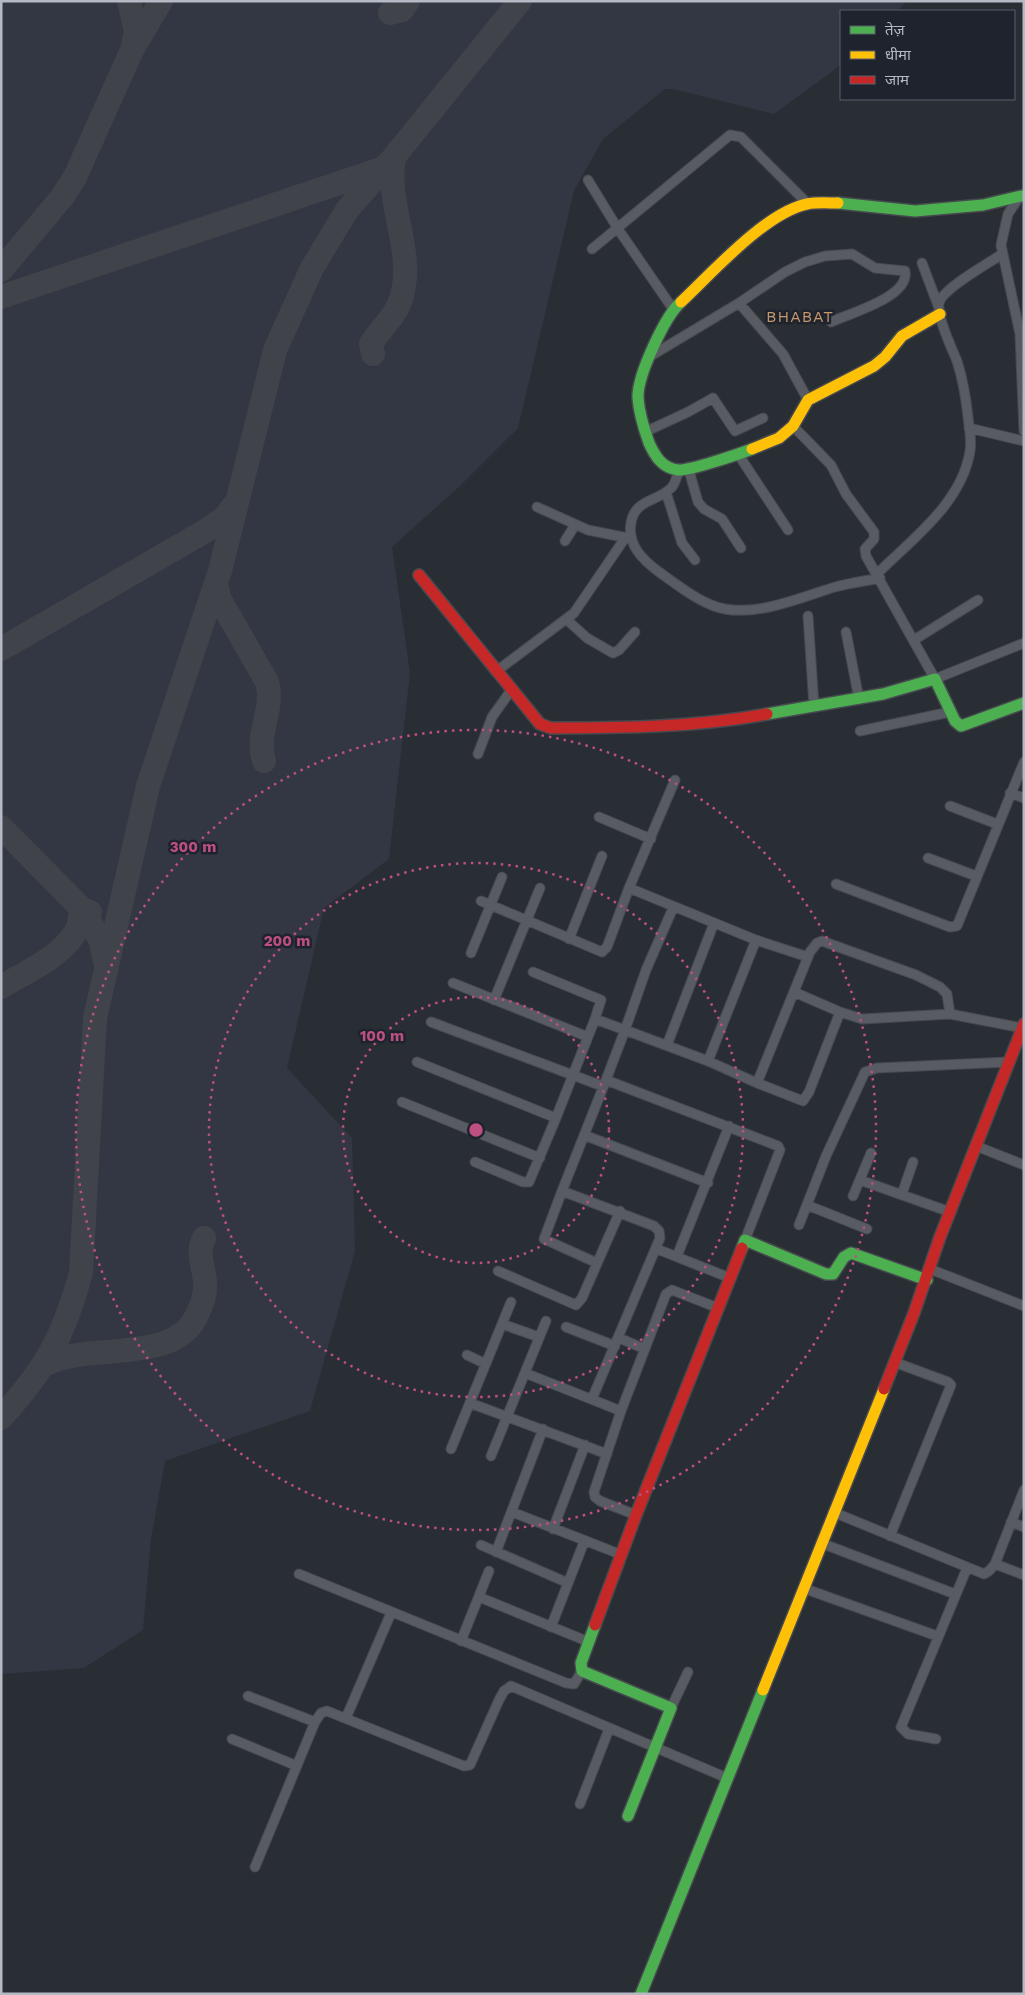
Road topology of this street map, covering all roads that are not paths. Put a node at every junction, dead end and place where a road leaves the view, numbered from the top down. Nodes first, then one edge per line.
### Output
1 (588, 180) dead end
2 (1022, 194) edge
3 (808, 204) junction
4 (618, 229) junction
5 (592, 249) dead end
6 (1002, 254) junction
7 (922, 262) dead end
8 (739, 303) junction
9 (673, 309) junction
10 (939, 311) junction
11 (831, 322) dead end
12 (649, 358) junction
13 (808, 400) junction
14 (1023, 401) edge
15 (763, 418) dead end
16 (793, 426) junction
17 (969, 428) junction
18 (1024, 431) edge
19 (645, 432) junction
20 (1024, 441) edge
21 (738, 454) junction
22 (684, 468) junction
23 (666, 492) junction
24 (536, 507) dead end
25 (575, 525) junction
26 (788, 530) dead end
27 (628, 538) junction
28 (565, 541) dead end
29 (741, 548) dead end
30 (695, 560) dead end
31 (418, 575) dead end
32 (878, 576) junction
33 (978, 600) dead end
34 (808, 616) dead end
35 (566, 619) junction
36 (634, 632) dead end
37 (846, 632) dead end
38 (914, 640) junction
39 (1024, 643) edge
40 (498, 670) junction
41 (935, 679) junction
42 (512, 689) junction
43 (860, 698) junction
44 (1024, 703) edge
45 (814, 706) junction
46 (950, 712) junction
47 (860, 732) dead end
48 (478, 754) dead end
49 (1024, 762) edge
50 (675, 780) dead end
51 (1010, 793) junction
52 (1024, 798) edge
53 (950, 806) dead end
54 (599, 817) dead end
55 (998, 824) junction
56 (651, 839) junction
57 (602, 856) dead end
58 (928, 858) dead end
59 (976, 876) junction
60 (502, 877) dead end
61 (836, 884) dead end
62 (540, 888) dead end
63 (629, 888) junction
64 (480, 901) dead end
65 (491, 905) junction
66 (673, 908) junction
67 (527, 921) junction
68 (714, 923) junction
69 (569, 938) junction
70 (756, 940) junction
71 (471, 953) dead end
72 (808, 957) junction
73 (533, 972) dead end
74 (453, 984) dead end
75 (794, 992) junction
76 (494, 1000) junction
77 (840, 1012) junction
78 (950, 1014) junction
79 (595, 1018) junction
80 (430, 1022) dead end
81 (1023, 1026) edge
82 (625, 1030) junction
83 (588, 1037) junction
84 (667, 1045) junction
85 (708, 1061) junction
86 (417, 1062) dead end
87 (1008, 1062) junction
88 (574, 1075) junction
89 (604, 1083) junction
90 (757, 1083) junction
91 (402, 1102) dead end
92 (556, 1118) junction
93 (729, 1126) junction
94 (584, 1135) junction
95 (976, 1146) junction
96 (871, 1153) dead end
97 (540, 1158) junction
98 (475, 1162) dead end
99 (913, 1162) dead end
100 (1024, 1165) edge
101 (860, 1180) junction
102 (708, 1183) junction
103 (562, 1191) junction
104 (902, 1194) junction
105 (853, 1196) dead end
106 (807, 1205) junction
107 (620, 1211) junction
108 (950, 1212) junction
109 (799, 1225) dead end
110 (867, 1229) dead end
111 (745, 1240) junction
112 (657, 1248) junction
113 (677, 1256) junction
114 (597, 1263) junction
115 (498, 1271) dead end
116 (929, 1275) junction
117 (730, 1278) junction
118 (511, 1302) dead end
119 (1024, 1306) edge
120 (718, 1308) junction
121 (546, 1321) dead end
122 (502, 1324) junction
123 (566, 1327) dead end
124 (539, 1337) junction
125 (617, 1342) junction
126 (645, 1349) junction
127 (467, 1355) dead end
128 (894, 1362) junction
129 (486, 1364) junction
130 (525, 1373) junction
131 (592, 1399) junction
132 (470, 1402) junction
133 (622, 1410) junction
134 (508, 1416) junction
135 (543, 1430) junction
136 (585, 1446) junction
137 (451, 1449) dead end
138 (607, 1454) junction
139 (491, 1456) dead end
140 (1024, 1490) edge
141 (512, 1512) junction
142 (833, 1512) junction
143 (636, 1515) junction
144 (1011, 1522) junction
145 (1024, 1527) edge
146 (553, 1529) junction
147 (890, 1536) junction
148 (584, 1542) junction
149 (821, 1543) junction
150 (481, 1545) dead end
151 (496, 1552) junction
152 (622, 1555) junction
153 (995, 1564) junction
154 (967, 1568) junction
155 (489, 1571) dead end
156 (300, 1574) dead end
157 (1024, 1575) edge
158 (568, 1583) junction
159 (803, 1588) junction
160 (955, 1594) junction
161 (479, 1597) junction
162 (391, 1612) junction
163 (551, 1627) junction
164 (937, 1636) junction
165 (461, 1641) junction
166 (589, 1642) junction
167 (582, 1670) junction
168 (688, 1672) dead end
169 (248, 1696) dead end
170 (671, 1708) junction
171 (346, 1718) junction
172 (315, 1722) junction
173 (609, 1729) junction
174 (232, 1739) dead end
175 (936, 1739) dead end
176 (656, 1748) junction
177 (297, 1766) junction
178 (727, 1778) junction
179 (580, 1804) dead end
180 (628, 1816) dead end
181 (255, 1867) dead end
182 (641, 1994) edge

1 - 4 street
2 - 3 street
2 - 6 street
3 - 4 street
3 - 9 street
4 - 5 street
4 - 9 street
6 - 10 street
6 - 14 street
7 - 10 street
8 - 11 street
8 - 12 street
8 - 13 street
9 - 12 street
10 - 13 street
10 - 17 street
12 - 19 street
13 - 16 street
14 - 18 street
15 - 19 street
16 - 21 street
16 - 32 street
17 - 20 street
17 - 32 street
19 - 22 street
21 - 22 street
21 - 26 street
22 - 23 street
22 - 29 street
23 - 27 street
23 - 30 street
24 - 25 street
25 - 27 street
25 - 28 street
27 - 32 street
27 - 35 street
31 - 40 street
32 - 38 street
33 - 38 street
34 - 45 street
35 - 36 street
35 - 40 street
37 - 43 street
38 - 41 street
39 - 41 street
40 - 42 street
41 - 43 street
41 - 46 street
42 - 45 street
42 - 48 street
43 - 45 street
44 - 46 street
46 - 47 street
49 - 51 street
50 - 56 street
51 - 52 street
51 - 55 street
53 - 55 street
54 - 56 street
55 - 59 street
56 - 63 street
57 - 69 street
58 - 59 street
59 - 61 street
60 - 65 street
62 - 67 street
63 - 66 street
63 - 69 street
64 - 65 street
65 - 67 street
65 - 71 street
66 - 68 street
66 - 82 street
67 - 69 street
67 - 76 street
68 - 70 street
68 - 84 street
70 - 72 street
70 - 85 street
72 - 75 street
72 - 78 street
73 - 79 street
74 - 76 street
75 - 77 street
75 - 90 street
76 - 83 street
77 - 78 street
77 - 90 street
78 - 81 street
79 - 82 street
79 - 83 street
80 - 88 street
81 - 87 street
82 - 84 street
82 - 89 street
83 - 88 street
84 - 85 street
85 - 90 street
86 - 92 street
87 - 95 street
87 - 106 street
88 - 89 street
88 - 92 street
89 - 93 street
89 - 94 street
91 - 97 street
92 - 97 street
93 - 102 street
93 - 111 street
94 - 102 street
94 - 103 street
95 - 100 street
95 - 108 street
96 - 101 street
97 - 98 street
99 - 104 street
101 - 104 street
101 - 105 street
102 - 113 street
103 - 107 street
103 - 114 street
104 - 108 street
106 - 109 street
106 - 110 street
107 - 112 street
107 - 114 street
108 - 116 street
111 - 116 street
111 - 117 street
112 - 113 street
112 - 125 street
113 - 117 street
114 - 115 street
116 - 119 street
116 - 128 street
117 - 120 street
118 - 122 street
120 - 126 street
120 - 143 street
121 - 124 street
122 - 124 street
122 - 129 street
123 - 125 street
124 - 130 street
125 - 126 street
125 - 131 street
126 - 133 street
127 - 129 street
128 - 142 street
128 - 147 street
129 - 132 street
130 - 131 street
130 - 134 street
131 - 133 street
132 - 134 street
132 - 137 street
133 - 138 street
134 - 135 street
134 - 139 street
135 - 136 street
135 - 141 street
136 - 138 street
136 - 146 street
138 - 143 street
140 - 144 street
141 - 146 street
141 - 151 street
142 - 147 street
142 - 149 street
143 - 152 street
144 - 145 street
144 - 153 street
146 - 148 street
147 - 154 street
148 - 152 street
148 - 158 street
149 - 159 street
149 - 160 street
150 - 151 street
151 - 158 street
152 - 166 street
153 - 154 street
153 - 157 street
154 - 160 street
155 - 161 street
156 - 162 street
158 - 163 street
159 - 164 street
159 - 178 street
160 - 164 street
161 - 163 street
161 - 165 street
162 - 165 street
162 - 171 street
163 - 166 street
164 - 175 street
165 - 167 street
166 - 167 street
167 - 170 street
168 - 170 street
169 - 172 street
170 - 176 street
171 - 172 street
171 - 173 street
172 - 177 street
173 - 176 street
173 - 179 street
174 - 177 street
176 - 178 street
176 - 180 street
177 - 181 street
178 - 182 street

